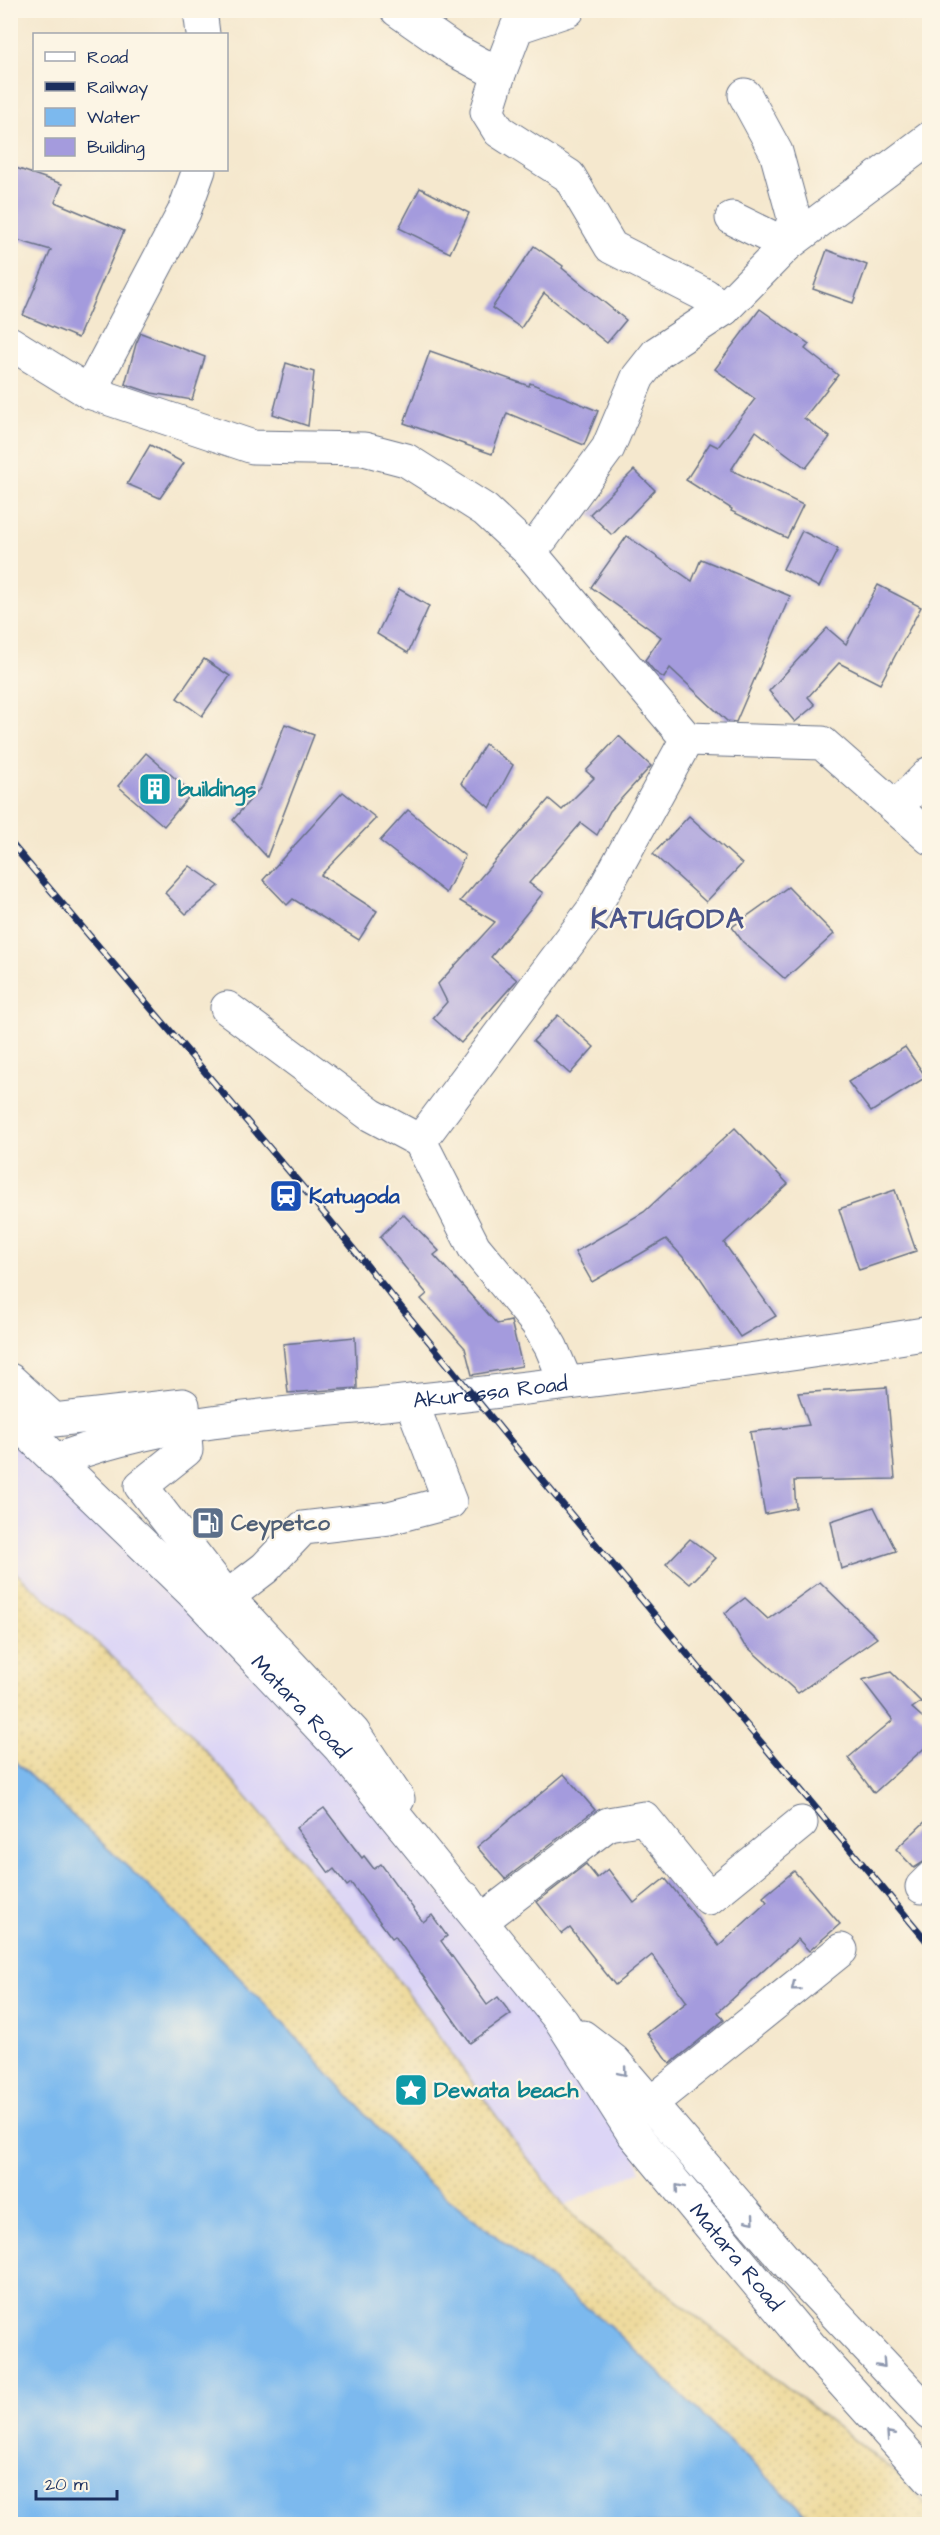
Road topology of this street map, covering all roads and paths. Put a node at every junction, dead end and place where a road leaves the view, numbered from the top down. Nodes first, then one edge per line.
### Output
1 (200, 10) edge
2 (397, 10) edge
3 (568, 10) edge
4 (203, 33) edge
5 (499, 74) junction
6 (745, 95) dead end
7 (930, 138) edge
8 (199, 171) edge
9 (732, 218) dead end
10 (787, 245) junction
11 (724, 309) junction
12 (10, 343) edge
13 (89, 392) junction
14 (528, 550) junction
15 (687, 739) junction
16 (930, 773) edge
17 (896, 807) junction
18 (930, 838) edge
19 (227, 1008) dead end
20 (420, 1141) junction
21 (930, 1334) edge
22 (10, 1380) edge
23 (566, 1382) junction
24 (411, 1401) junction
25 (10, 1416) edge
26 (184, 1425) junction
27 (54, 1461) junction
28 (227, 1597) junction
29 (801, 1823) dead end
30 (480, 1921) junction
31 (841, 1950) dead end
32 (562, 2022) junction
33 (650, 2104) junction
34 (930, 2414) edge
35 (930, 2479) edge

1 - 4 main road
2 - 5 main road
3 - 5 main road
5 - 11 main road
6 - 10 main road
7 - 10 main road
8 - 13 main road
9 - 10 main road
10 - 11 main road
11 - 14 main road
12 - 13 main road
13 - 14 main road
14 - 15 main road
15 - 17 main road
15 - 20 main road
16 - 17 main road
17 - 18 main road
19 - 20 main road
20 - 23 main road
21 - 23 main road, Akuressa Road
22 - 26 main road
23 - 24 main road, Akuressa Road
24 - 26 main road, Akuressa Road
24 - 28 main road
25 - 27 main road, Matara Road
26 - 27 main road, Akuressa Road
26 - 28 main road
27 - 30 main road, Matara Road
28 - 30 main road
29 - 30 main road
30 - 32 main road, Matara Road
31 -> 33 main road
32 -> 33 main road, Matara Road
35 -> 32 main road, Matara Road
33 -> 34 main road, Matara Road

